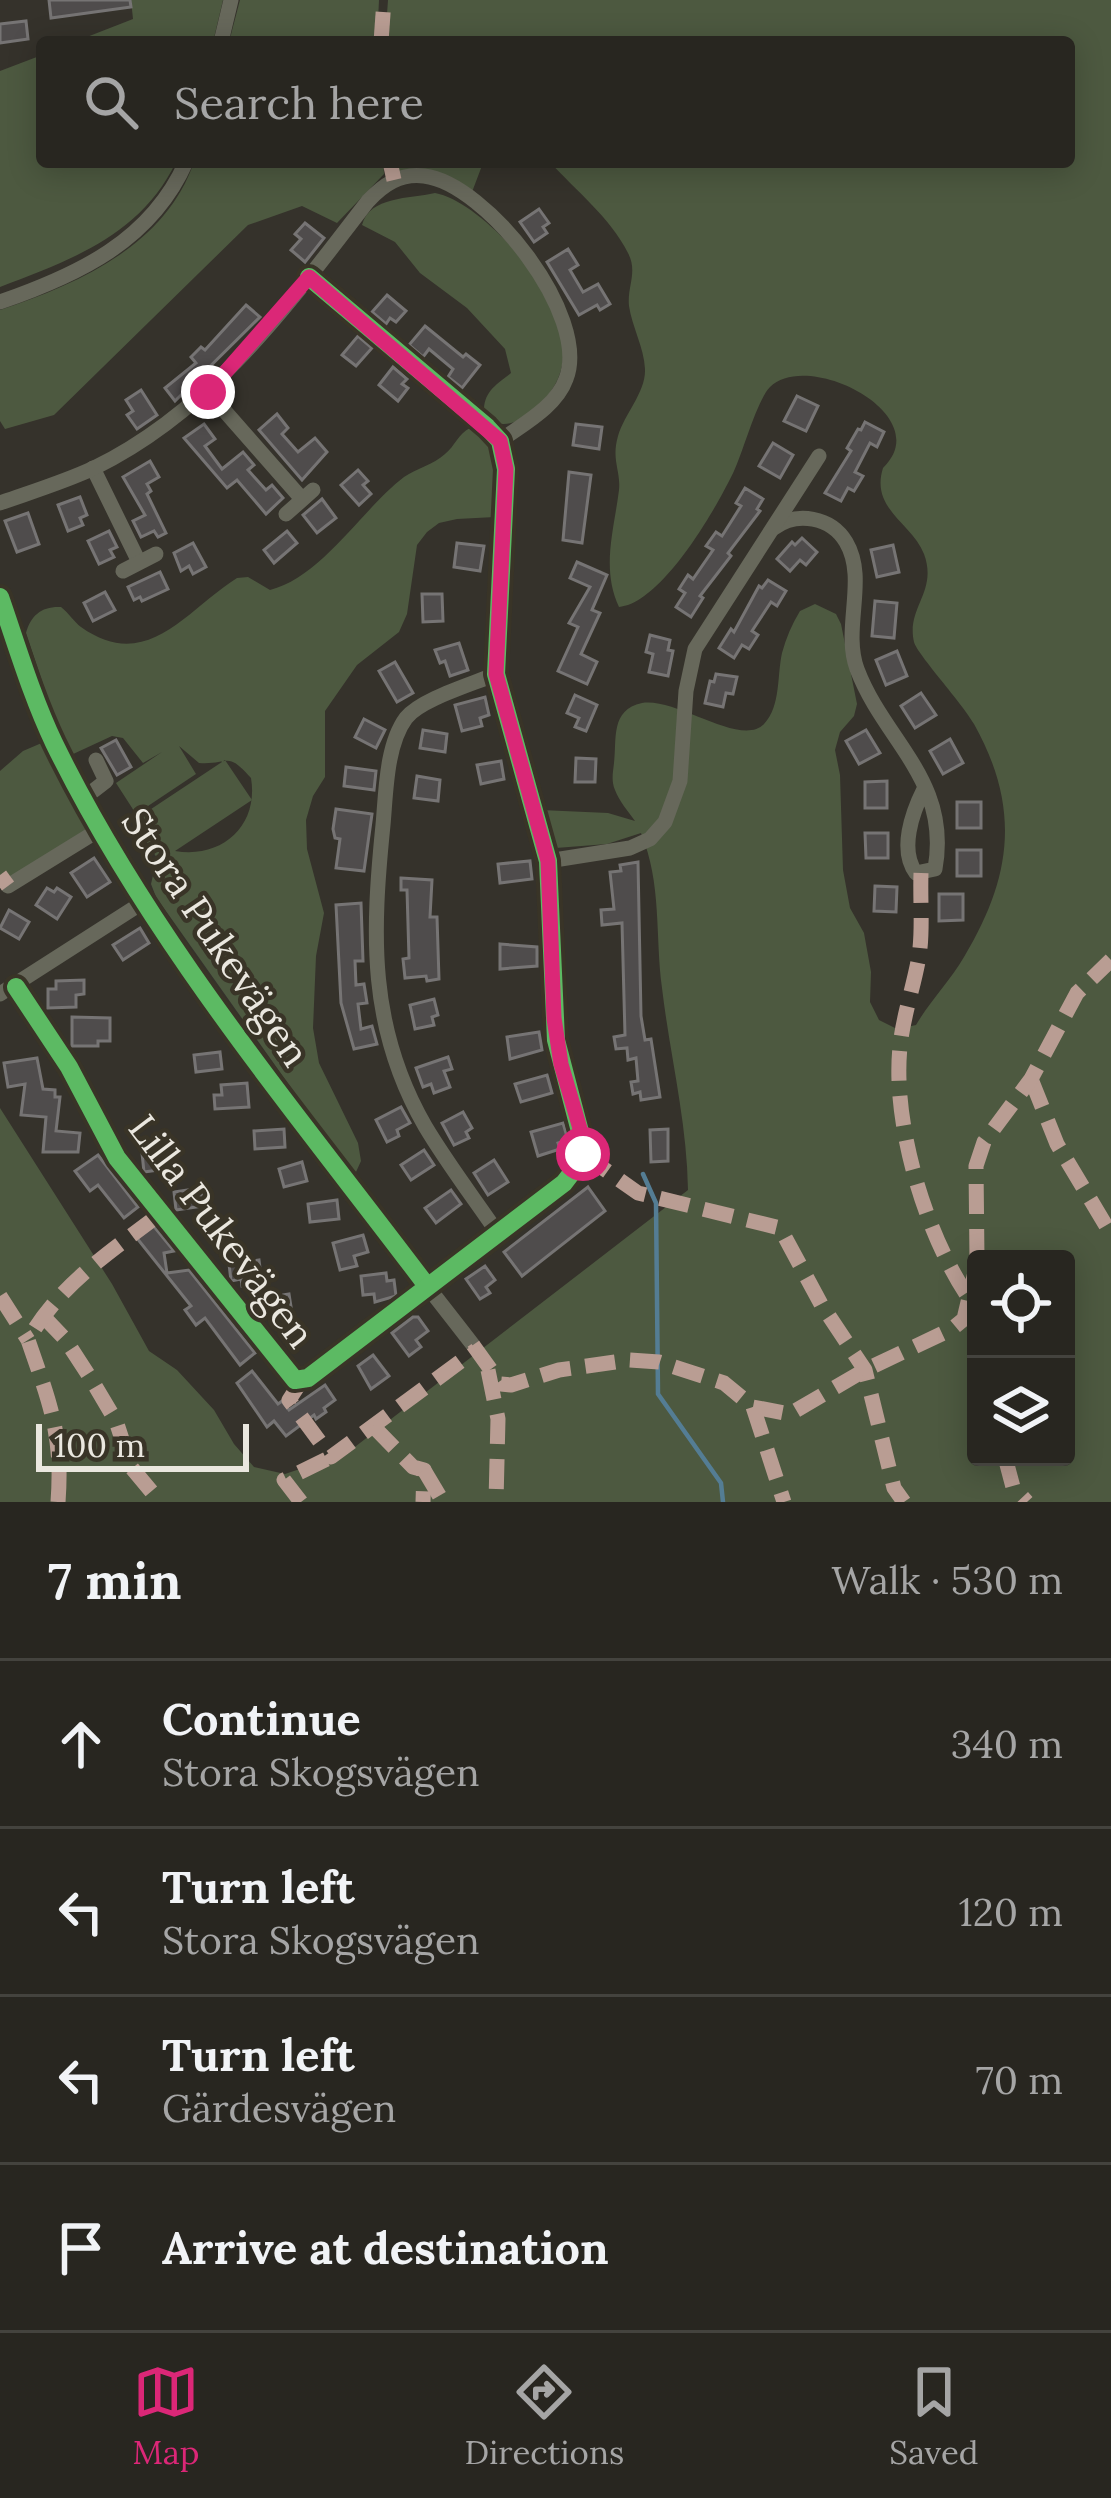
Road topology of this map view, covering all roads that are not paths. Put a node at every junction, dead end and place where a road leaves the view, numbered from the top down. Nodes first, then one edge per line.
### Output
1 (232, 0) edge
2 (223, 36) edge
3 (183, 168) edge
4 (309, 277) junction
5 (0, 302) edge
6 (208, 392) junction
7 (500, 441) junction
8 (819, 456) dead end
9 (93, 468) junction
10 (0, 503) edge
11 (286, 514) dead end
12 (774, 529) junction
13 (156, 554) dead end
14 (139, 562) junction
15 (123, 571) dead end
16 (0, 598) edge
17 (496, 674) junction
18 (96, 760) dead end
19 (924, 789) junction
20 (84, 798) junction
21 (101, 827) junction
22 (548, 861) junction
23 (8, 886) dead end
24 (146, 901) junction
25 (8, 991) edge
26 (497, 1232) junction
27 (427, 1286) junction
28 (472, 1345) dead end

1 - 2 street
3 - 5 street
4 - 6 street
4 - 7 street
4 - 7 street
6 - 9 street
6 - 11 street
7 - 17 street
8 - 12 street
9 - 10 street
9 - 14 street
12 - 19 street
12 - 22 street
13 - 14 street
14 - 15 street
16 - 20 street, Stora Pukevägen
17 - 22 street
17 - 26 street
18 - 20 street
19 - 19 street
20 - 21 street, Stora Pukevägen
21 - 23 street
21 - 24 street, Stora Pukevägen
22 - 26 street
24 - 25 street
24 - 27 street, Stora Pukevägen
25 - 27 street, Lilla Pukevägen
26 - 27 street
27 - 28 street, Stora Pukevägen

